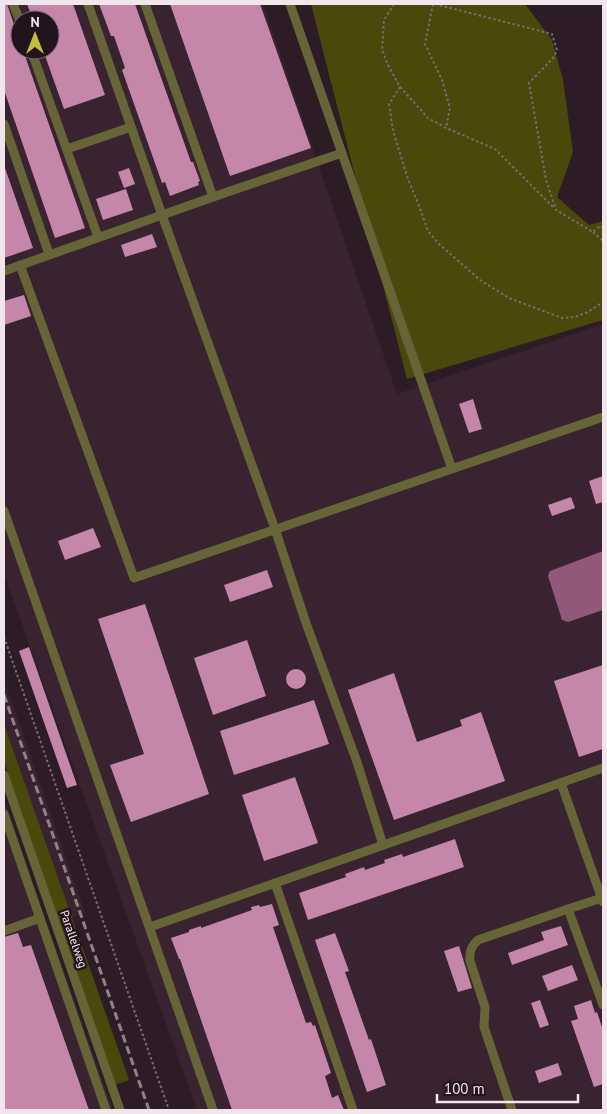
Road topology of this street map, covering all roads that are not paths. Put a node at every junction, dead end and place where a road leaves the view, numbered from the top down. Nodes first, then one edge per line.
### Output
1 (88, 4) edge
2 (145, 4) edge
3 (290, 4) edge
4 (35, 60) edge
5 (4, 124) edge
6 (131, 127) junction
7 (67, 149) junction
8 (342, 153) junction
9 (213, 197) junction
10 (162, 215) junction
11 (98, 237) junction
12 (49, 254) junction
13 (20, 265) junction
14 (4, 271) edge
15 (603, 417) edge
16 (452, 469) junction
17 (4, 511) edge
18 (275, 529) junction
19 (603, 768) edge
20 (4, 775) edge
21 (562, 783) junction
22 (4, 814) edge
23 (383, 845) junction
24 (275, 883) junction
25 (603, 900) edge
26 (568, 909) junction
27 (40, 918) junction
28 (150, 927) junction
29 (4, 931) edge
30 (603, 1005) edge
31 (106, 1110) edge
32 (120, 1110) edge
33 (213, 1110) edge
34 (353, 1110) edge
35 (512, 1110) edge

1 - 6 street
2 - 9 street
3 - 8 street
4 - 7 street
5 - 12 street
6 - 7 street
6 - 10 street
7 - 11 street
8 - 9 street
8 - 16 street
9 - 10 street
10 - 11 street
10 - 18 street
11 - 12 street
12 - 13 street
13 - 14 street
13 - 18 street
15 - 16 street
16 - 18 street
17 - 28 street
18 - 23 street
19 - 21 street
20 - 32 street, Parallelweg
21 - 23 street
21 - 25 street
22 - 27 street
23 - 24 street
24 - 28 street
24 - 34 street
25 - 26 street
26 - 30 street
26 - 35 street
27 - 29 street
27 - 31 street
28 - 33 street

